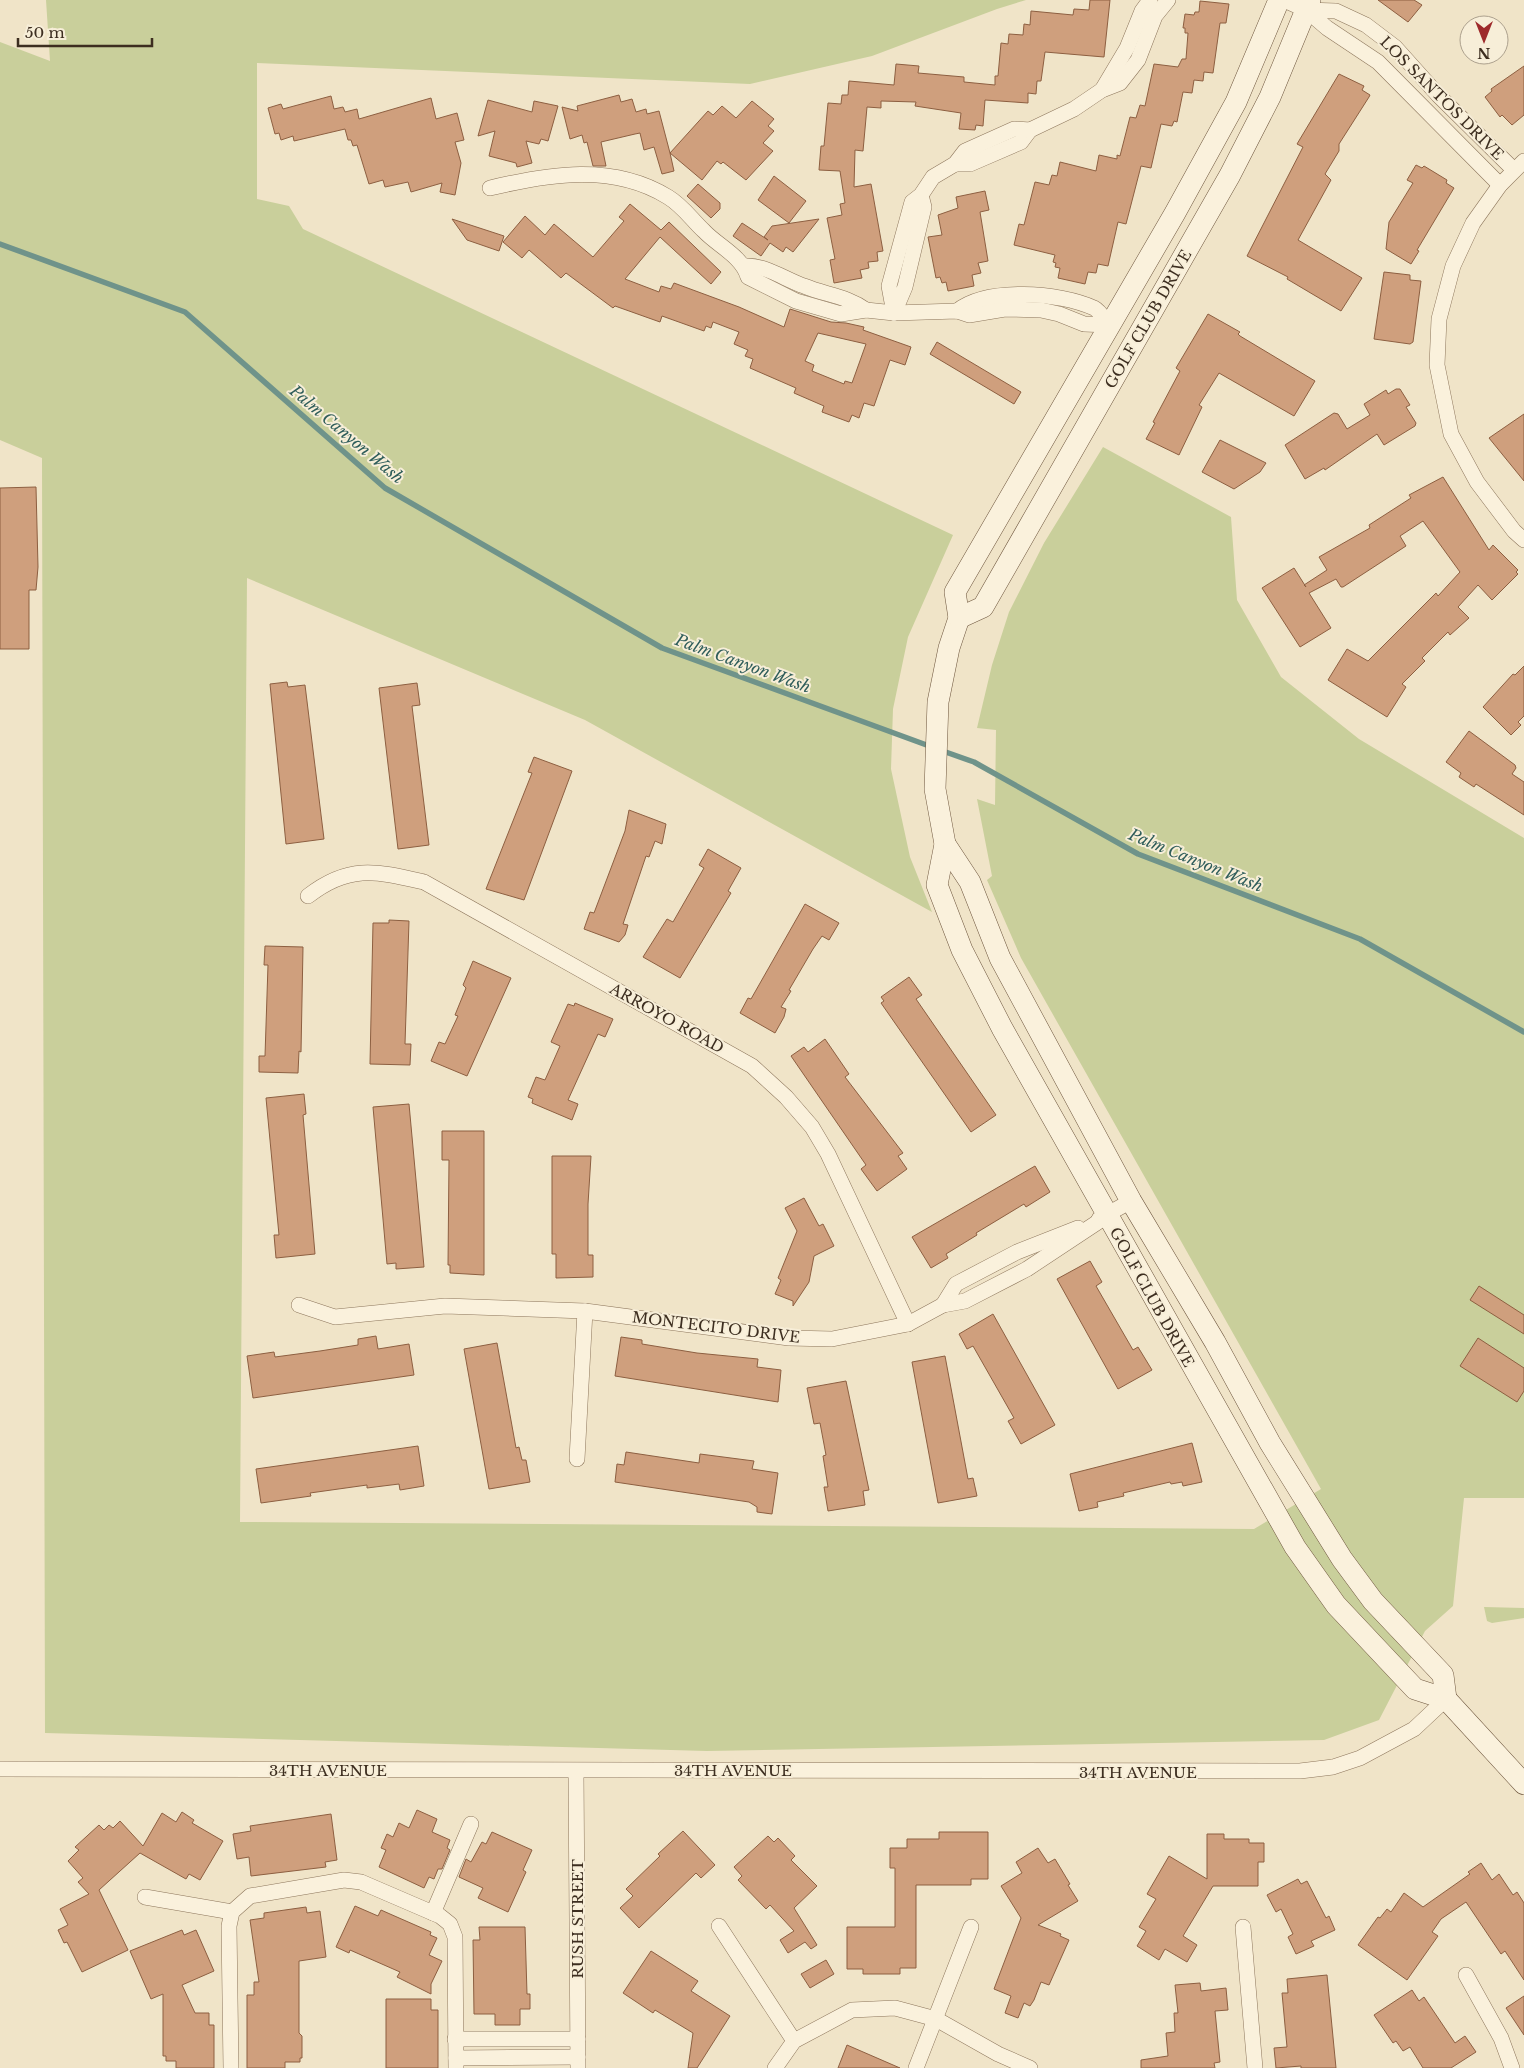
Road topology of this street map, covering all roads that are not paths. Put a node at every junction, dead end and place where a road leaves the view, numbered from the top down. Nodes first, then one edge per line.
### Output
1 (1150, 0) edge
2 (1168, 0) edge
3 (1279, 0) edge
4 (1284, 0) edge
5 (1308, 5) edge
6 (1102, 90) junction
7 (1519, 166) edge
8 (1500, 184) junction
9 (490, 188) dead end
10 (894, 313) junction
11 (1109, 325) junction
12 (1524, 540) edge
13 (959, 618) junction
14 (945, 844) junction
15 (308, 896) dead end
16 (1131, 1201) junction
17 (1107, 1216) junction
18 (299, 1305) dead end
19 (944, 1305) junction
20 (585, 1311) junction
21 (908, 1324) junction
22 (577, 1459) dead end
23 (1446, 1699) junction
24 (0, 1769) edge
25 (576, 1771) junction
26 (1524, 1784) edge
27 (471, 1824) dead end
28 (145, 1897) dead end
29 (232, 1912) junction
30 (432, 1913) junction
31 (719, 1926) dead end
32 (971, 1927) dead end
33 (1243, 1927) dead end
34 (1466, 1975) dead end
35 (936, 2019) junction
36 (455, 2038) junction
37 (578, 2039) junction
38 (794, 2041) junction
39 (578, 2062) edge
40 (456, 2063) edge
41 (231, 2068) edge
42 (775, 2068) edge
43 (916, 2068) edge
44 (1030, 2068) edge
45 (1255, 2068) edge
46 (1512, 2068) edge

1 - 6 street
2 - 6 street
3 - 11 street, GOLF CLUB DRIVE
4 - 5 street
5 - 7 street, LOS SANTOS DRIVE
5 - 8 street, LOS SANTOS DRIVE
5 - 13 street, GOLF CLUB DRIVE
6 - 10 street
7 - 8 street
8 - 12 street
9 - 10 street
10 - 11 street
11 - 13 street, GOLF CLUB DRIVE
13 - 14 street, GOLF CLUB DRIVE
14 - 16 street, GOLF CLUB DRIVE
14 - 17 street, GOLF CLUB DRIVE
15 - 21 street, ARROYO ROAD
16 - 17 street
16 - 23 street, GOLF CLUB DRIVE
17 - 19 street, MONTECITO DRIVE
17 - 19 street
17 - 23 street, GOLF CLUB DRIVE
18 - 20 street, MONTECITO DRIVE
19 - 21 street, MONTECITO DRIVE
20 - 21 street, MONTECITO DRIVE
20 - 22 street
23 - 25 street, 34TH AVENUE
23 - 26 street, GOLF CLUB DRIVE
24 - 25 street, 34TH AVENUE
25 - 37 street, RUSH STREET
27 - 30 street
28 - 29 street
29 - 30 street
29 - 41 street
30 - 36 street
31 - 38 street
32 - 35 street
33 - 45 street
34 - 46 street
35 - 38 street
35 - 43 street
35 - 44 street
36 - 37 street
36 - 40 street
37 - 39 street, RUSH STREET
38 - 42 street
39 - 40 street

